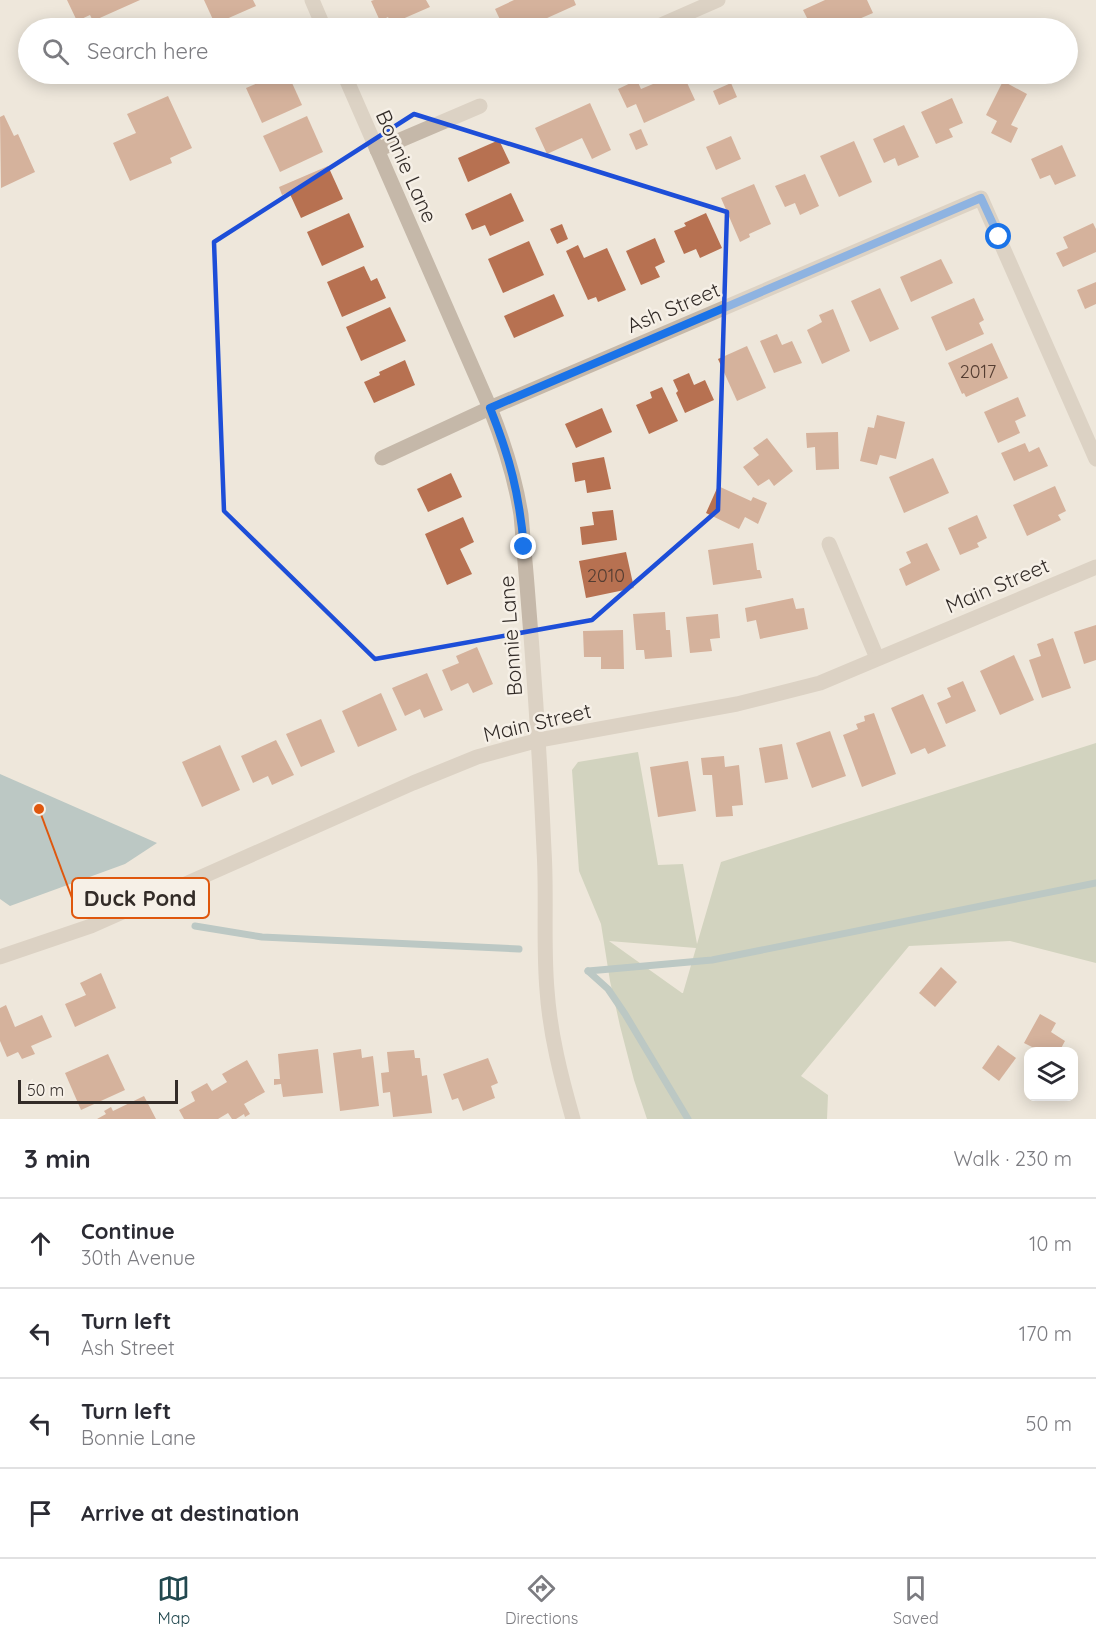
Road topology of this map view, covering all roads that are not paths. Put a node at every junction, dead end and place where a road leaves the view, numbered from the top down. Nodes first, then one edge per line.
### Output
1 (312, 0) edge
2 (718, 0) edge
3 (320, 18) edge
4 (677, 18) edge
5 (348, 84) edge
6 (480, 106) dead end
7 (377, 150) junction
8 (490, 408) junction
9 (382, 458) dead end
10 (1096, 459) edge
11 (829, 544) dead end
12 (1096, 567) edge
13 (877, 658) junction
14 (539, 740) junction
15 (0, 957) edge
16 (573, 1119) edge

1 - 3 street
2 - 4 street
5 - 7 street, Bonnie Lane
6 - 7 street
7 - 8 street, Bonnie Lane
8 - 9 street, Ash Street
8 - 10 street, Ash Street
8 - 14 street, Bonnie Lane
11 - 13 street
12 - 13 street, Main Street
13 - 14 street, Main Street
14 - 15 street, Main Street
14 - 16 street, Bonnie Lane

